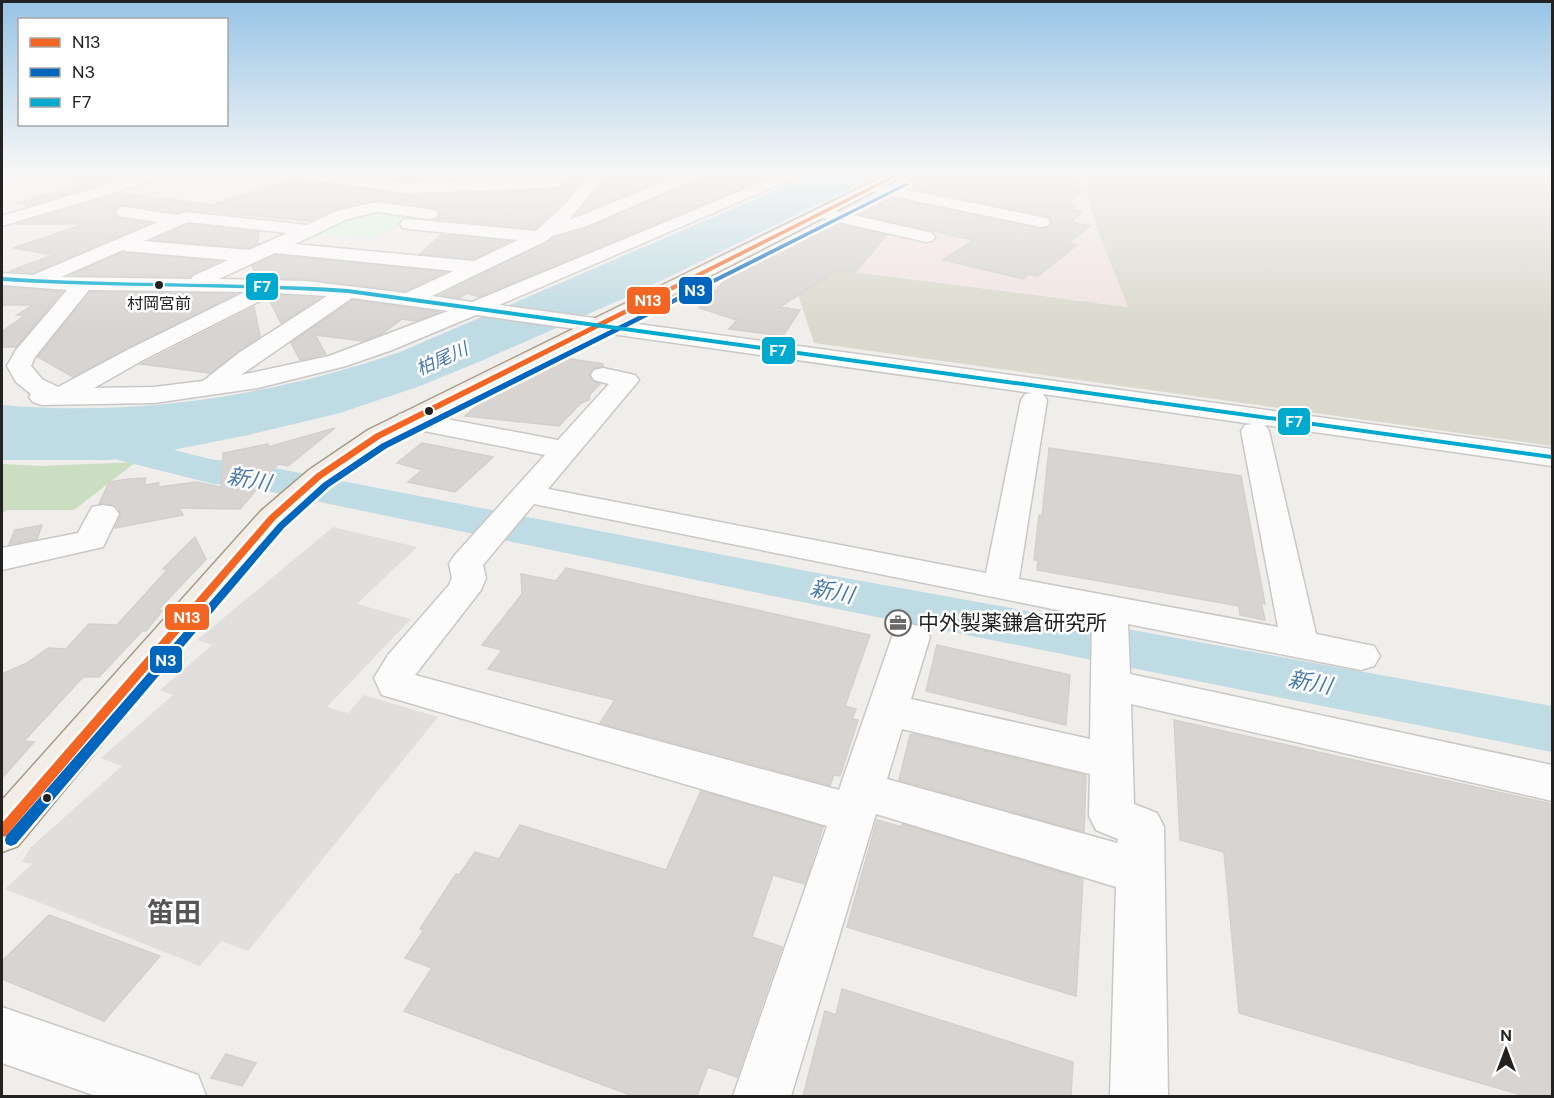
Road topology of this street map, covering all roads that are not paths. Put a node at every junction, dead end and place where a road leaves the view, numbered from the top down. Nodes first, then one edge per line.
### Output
1 (172, 224) edge
2 (254, 224) edge
3 (320, 224) edge
4 (409, 224) edge
5 (412, 224) edge
6 (564, 224) edge
7 (588, 224) edge
8 (679, 224) edge
9 (799, 224) edge
10 (871, 224) edge
11 (307, 230) junction
12 (543, 235) junction
13 (926, 237) dead end
14 (644, 239) junction
15 (120, 244) junction
16 (271, 247) junction
17 (352, 254) junction
18 (251, 256) junction
19 (474, 267) junction
20 (2, 279) edge
21 (34, 281) junction
22 (84, 283) junction
23 (193, 284) junction
24 (275, 285) junction
25 (348, 291) junction
26 (412, 298) junction
27 (482, 308) junction
28 (586, 324) junction
29 (603, 375) dead end
30 (208, 388) junction
31 (52, 396) junction
32 (1034, 400) dead end
33 (409, 420) junction
34 (1255, 431) dead end
35 (566, 450) junction
36 (1552, 457) edge
37 (528, 494) junction
38 (103, 514) dead end
39 (2, 559) edge
40 (1000, 587) junction
41 (1110, 608) junction
42 (911, 637) dead end
43 (1300, 644) junction
44 (1361, 656) dead end
45 (1111, 685) junction
46 (888, 710) junction
47 (1112, 761) junction
48 (1552, 783) edge
49 (858, 803) junction
50 (2, 832) edge
51 (1141, 872) junction
52 (2, 1035) edge
53 (177, 1096) edge
54 (762, 1096) edge
55 (1139, 1096) edge

1 - 15 street
2 - 11 street
3 - 11 street
4 - 17 street
5 - 12 street
6 - 12 street
7 - 14 street
8 - 14 street
9 - 28 main road
10 - 13 street
11 - 16 street
12 - 19 street
14 - 27 street
15 - 18 street
15 - 21 street
16 - 17 street
16 - 18 street
17 - 19 street
18 - 23 street
19 - 26 street
20 - 21 street
21 - 22 street
22 - 23 street
22 - 31 street
23 - 24 street
24 - 25 street
24 - 31 street
25 - 26 street
25 - 30 street
26 - 27 street
27 - 28 street
27 - 30 street
28 - 33 main road
28 - 36 street
29 - 35 street
30 - 31 street
32 - 40 street
33 - 35 street
33 - 50 main road
34 - 43 street
35 - 37 street
37 - 40 street
37 - 49 street
38 - 39 street
40 - 41 street
41 - 43 street
41 - 45 street
42 - 46 street
43 - 44 street
45 - 47 street
45 - 48 street
46 - 47 street
46 - 49 street
47 - 51 street
49 - 51 street
49 - 54 street
51 - 55 street
52 - 53 street

